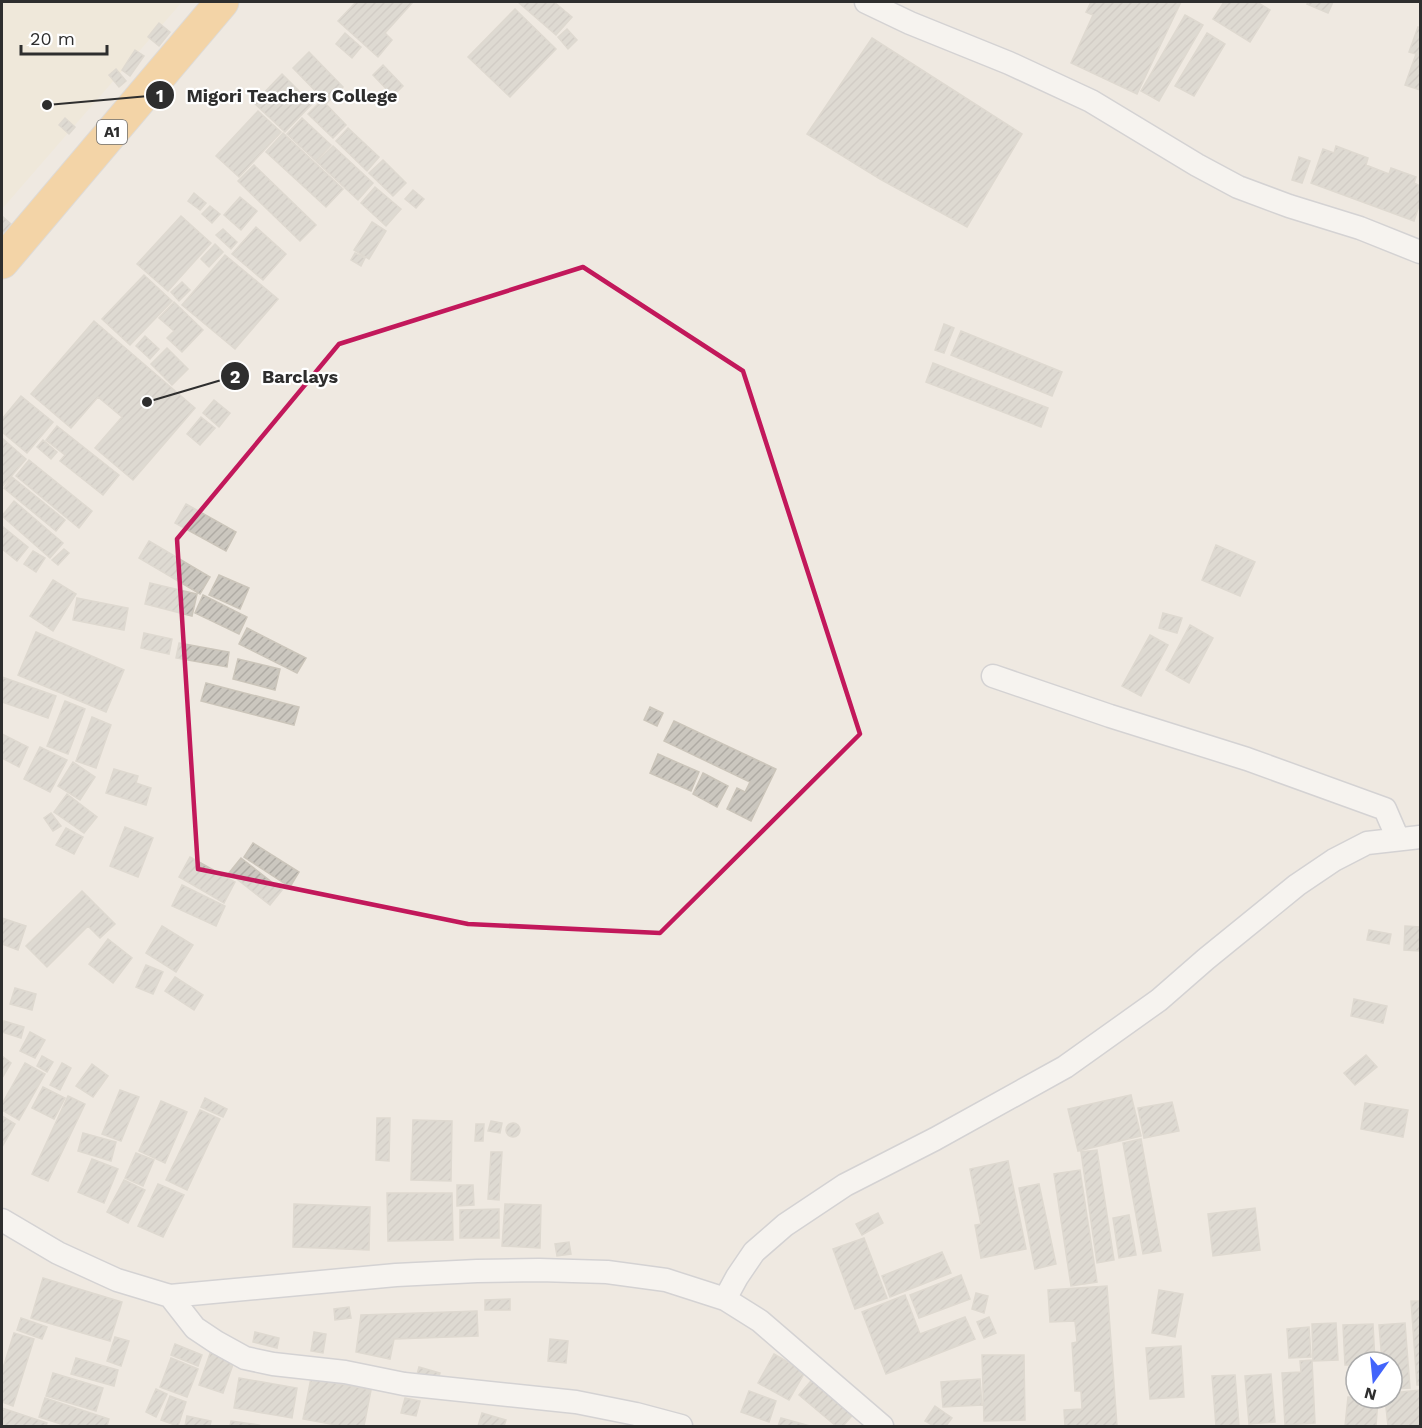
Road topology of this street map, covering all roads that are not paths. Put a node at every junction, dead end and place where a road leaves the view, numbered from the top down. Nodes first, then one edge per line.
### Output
1 (222, 2) edge
2 (866, 2) edge
3 (1420, 252) edge
4 (2, 262) edge
5 (993, 676) dead end
6 (1409, 838) edge
7 (2, 1220) edge
8 (170, 1296) junction
9 (725, 1299) junction
10 (681, 1426) edge
11 (882, 1426) edge

1 - 4 highway, A1
2 - 3 street
5 - 6 street
6 - 9 street
7 - 8 street
8 - 9 street
8 - 10 street
9 - 11 street

